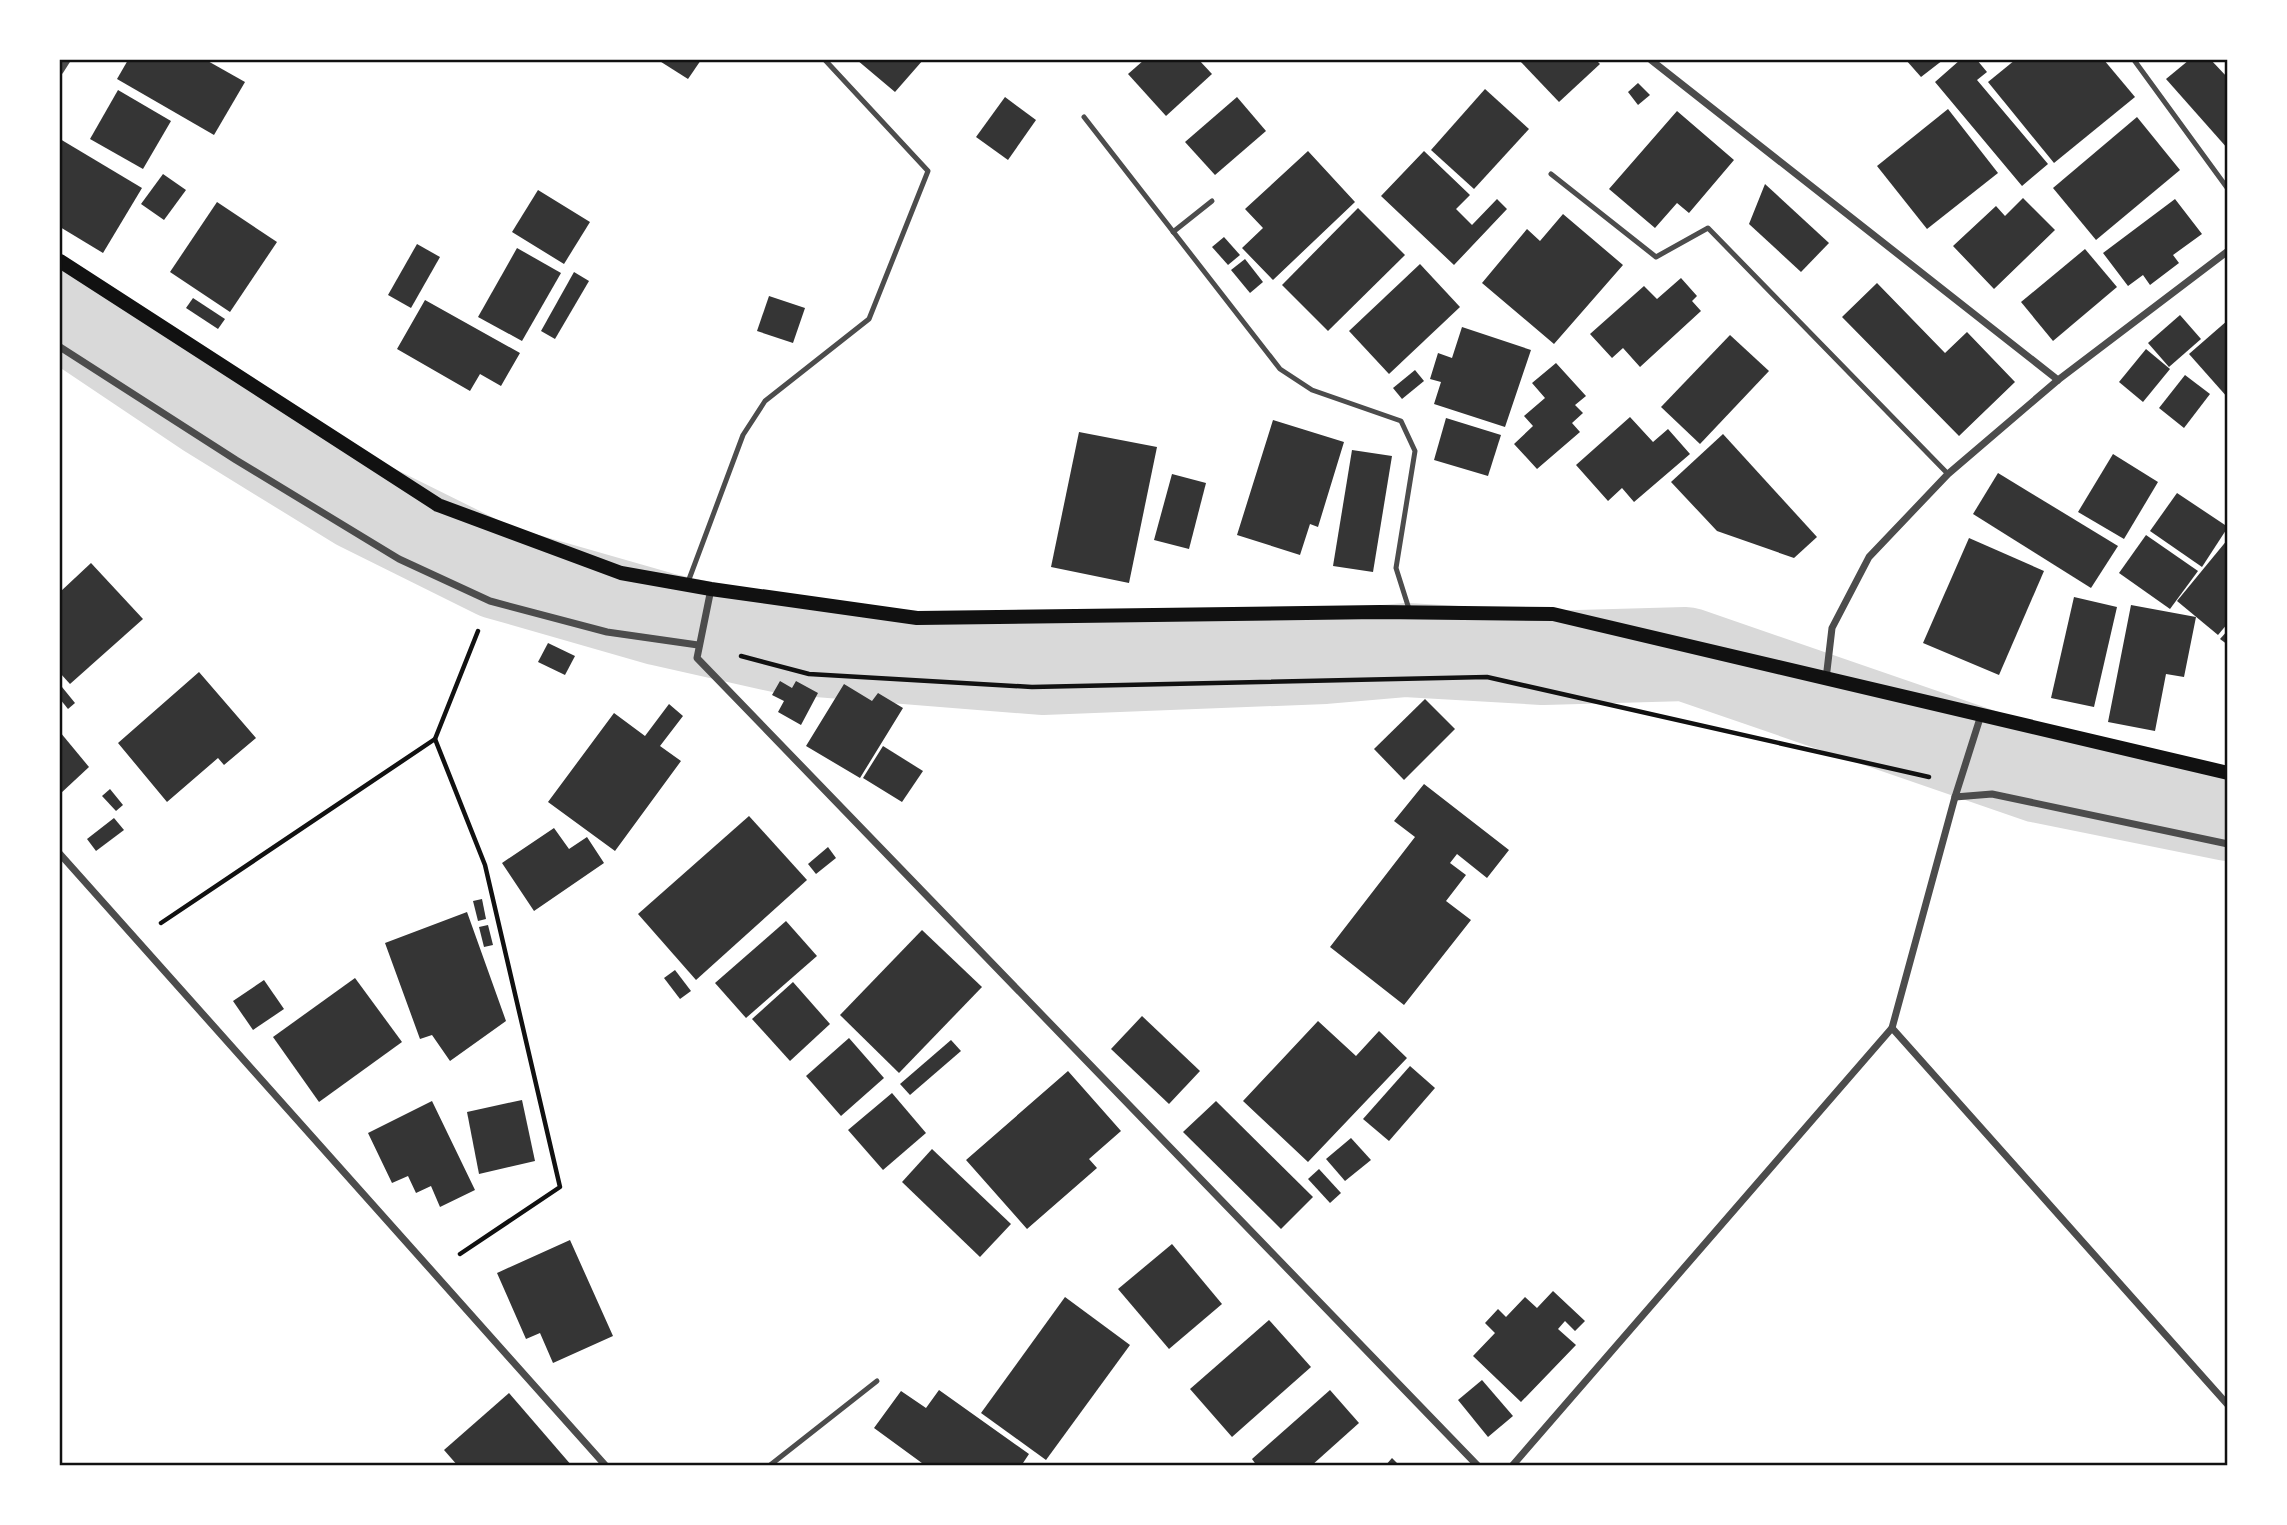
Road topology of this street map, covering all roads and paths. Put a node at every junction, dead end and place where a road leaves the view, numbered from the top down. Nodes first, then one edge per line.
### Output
1 (67, 60) edge
2 (825, 60) edge
3 (1651, 60) edge
4 (2134, 60) edge
5 (60, 71) edge
6 (1084, 117) dead end
7 (1551, 174) dead end
8 (2228, 189) edge
9 (1212, 201) dead end
10 (1173, 232) junction
11 (2228, 251) edge
12 (60, 261) edge
13 (60, 347) edge
14 (2058, 380) junction
15 (1948, 474) junction
16 (687, 585) junction
17 (711, 589) junction
18 (490, 601) junction
19 (1409, 612) junction
20 (698, 645) junction
21 (1826, 680) junction
22 (1982, 714) junction
23 (435, 738) junction
24 (2228, 773) edge
25 (1955, 797) junction
26 (2228, 844) edge
27 (60, 854) edge
28 (136, 940) junction
29 (1892, 1028) junction
30 (433, 1272) junction
31 (877, 1381) dead end
32 (2228, 1405) edge
33 (606, 1465) edge
34 (769, 1465) edge
35 (1478, 1465) edge
36 (1512, 1465) edge

1 - 5 street
2 - 16 lane
3 - 14 street
4 - 8 lane
6 - 10 lane
7 - 15 lane
9 - 10 lane
10 - 19 lane
11 - 14 street
12 - 16 main road
13 - 18 street
14 - 15 street
15 - 21 street
16 - 17 main road
17 - 19 main road
17 - 20 street
18 - 20 street
18 - 23 path
19 - 21 main road
20 - 25 path
20 - 35 street
21 - 22 main road
22 - 24 main road
22 - 25 street
23 - 28 path
23 - 30 path
25 - 26 street
25 - 29 street
27 - 28 street
28 - 30 street
29 - 32 street
29 - 36 street
30 - 33 street
31 - 34 lane

